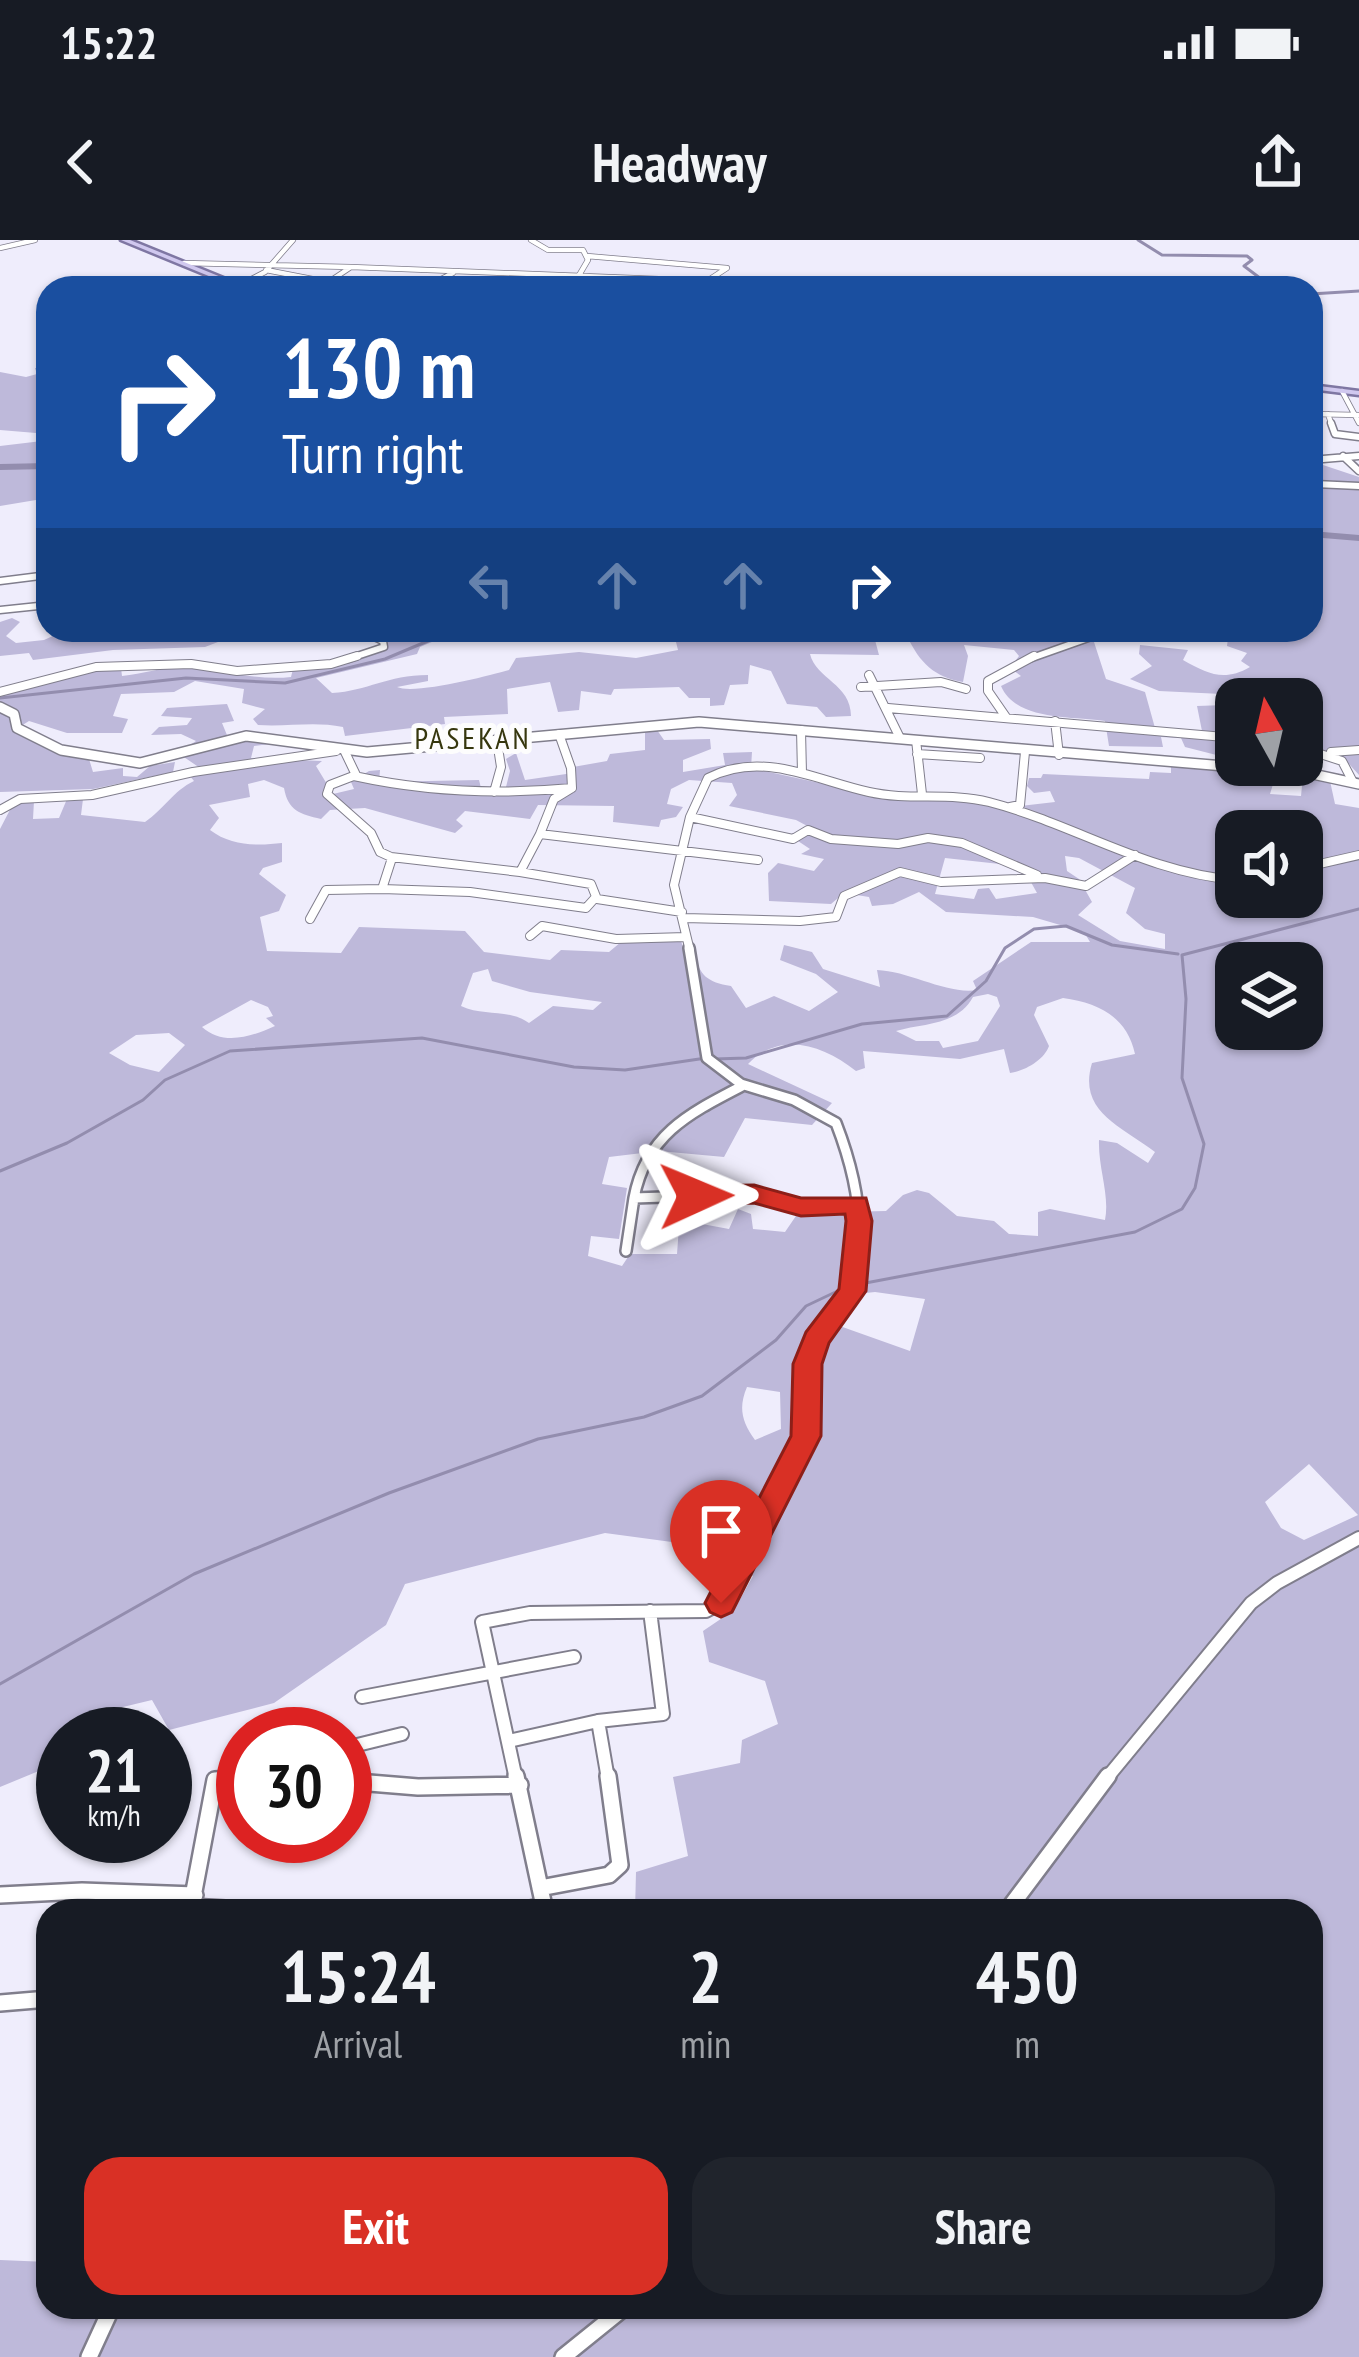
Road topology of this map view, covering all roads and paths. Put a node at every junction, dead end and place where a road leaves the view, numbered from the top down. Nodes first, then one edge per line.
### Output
1 (35, 240) edge
2 (125, 240) edge
3 (293, 240) edge
4 (531, 240) edge
5 (0, 248) edge
6 (250, 251) dead end
7 (585, 254) junction
8 (242, 262) junction
9 (273, 262) junction
10 (184, 263) junction
11 (705, 266) junction
12 (351, 267) junction
13 (266, 270) junction
14 (428, 271) junction
15 (454, 272) junction
16 (483, 274) joint
17 (215, 276) edge
18 (257, 276) edge
19 (292, 276) edge
20 (342, 276) edge
21 (422, 276) edge
22 (446, 276) edge
23 (522, 276) edge
24 (578, 276) edge
25 (690, 276) edge
26 (714, 276) edge
27 (1323, 389) edge
28 (1342, 391) junction
29 (1359, 393) edge
30 (1346, 404) junction
31 (1359, 405) edge
32 (1323, 414) edge
33 (1328, 414) junction
34 (1357, 418) edge
35 (1359, 437) edge
36 (1359, 456) edge
37 (1343, 457) junction
38 (1323, 459) edge
39 (1359, 471) edge
40 (1323, 484) edge
41 (1359, 486) edge
42 (36, 576) edge
43 (0, 581) edge
44 (36, 606) edge
45 (0, 610) edge
46 (383, 642) edge
47 (1074, 642) edge
48 (868, 676) dead end
49 (2, 678) edge
50 (861, 687) dead end
51 (877, 687) junction
52 (966, 688) dead end
53 (12, 689) junction
54 (0, 692) edge
55 (0, 707) edge
56 (888, 708) junction
57 (1006, 717) junction
58 (1055, 721) junction
59 (801, 730) junction
60 (559, 734) junction
61 (1215, 736) edge
62 (900, 738) junction
63 (916, 740) junction
64 (496, 741) junction
65 (1359, 750) edge
66 (1323, 751) edge
67 (340, 752) junction
68 (1025, 752) junction
69 (917, 754) junction
70 (1059, 754) junction
71 (1323, 754) edge
72 (980, 758) dead end
73 (802, 773) junction
74 (354, 776) junction
75 (1356, 783) edge
76 (572, 788) junction
77 (494, 792) junction
78 (922, 794) junction
79 (1007, 808) junction
80 (0, 810) edge
81 (690, 817) junction
82 (540, 834) junction
83 (681, 854) junction
84 (1135, 855) junction
85 (1359, 855) edge
86 (392, 858) junction
87 (758, 860) dead end
88 (1323, 863) edge
89 (436, 864) junction
90 (524, 873) junction
91 (1046, 878) junction
92 (1215, 878) edge
93 (382, 889) junction
94 (433, 892) junction
95 (596, 898) junction
96 (511, 899) junction
97 (683, 915) junction
98 (310, 920) dead end
99 (530, 936) dead end
100 (686, 937) junction
101 (744, 1085) junction
102 (634, 1198) junction
103 (857, 1204) junction
104 (626, 1252) dead end
105 (1359, 1538) edge
106 (650, 1611) junction
107 (574, 1657) dead end
108 (491, 1670) junction
109 (362, 1697) dead end
110 (598, 1721) junction
111 (402, 1734) dead end
112 (372, 1741) edge
113 (508, 1741) junction
114 (216, 1780) edge
115 (372, 1783) edge
116 (520, 1785) junction
117 (540, 1888) junction
118 (0, 1894) edge
119 (150, 1899) edge
120 (193, 1899) edge
121 (542, 1899) edge
122 (1015, 1899) edge
123 (36, 2000) edge
124 (0, 2002) edge
125 (106, 2319) edge
126 (610, 2319) edge
127 (89, 2357) edge
128 (563, 2357) edge

1 - 5 street
2 - 10 main road
3 - 9 street
4 - 7 street
6 - 8 street
7 - 11 street
7 - 24 street
8 - 9 street
8 - 10 street
9 - 12 street
9 - 13 street
10 - 17 main road
11 - 25 street
11 - 26 street
12 - 14 street
12 - 20 street
13 - 18 street
13 - 19 street
14 - 15 street
14 - 21 street
15 - 16 street
15 - 22 street
16 - 23 street
27 - 28 main road
28 - 29 main road
28 - 30 street
30 - 31 street
30 - 34 street
32 - 33 street
33 - 34 street
33 - 35 street
36 - 37 street
37 - 38 street
37 - 39 street
40 - 41 street
42 - 43 street
44 - 45 street
46 - 53 street
47 - 57 street
48 - 51 street
49 - 53 street
50 - 51 street
51 - 52 street
51 - 56 street
53 - 54 street
55 - 67 street
56 - 57 street
56 - 62 street
57 - 58 street
58 - 61 street
58 - 70 street
59 - 60 street
59 - 62 street
59 - 73 street
60 - 64 street
60 - 76 street
62 - 63 street
63 - 68 street
63 - 69 street
64 - 67 street
64 - 77 street
65 - 66 street
67 - 74 street
67 - 80 street
68 - 70 street
68 - 79 street
69 - 72 street
69 - 78 street
70 - 75 street
71 - 75 street
73 - 78 street
73 - 81 street
74 - 77 street
74 - 86 street
76 - 77 street
76 - 82 street
78 - 79 street
79 - 84 street
81 - 83 street
81 - 91 street
82 - 83 street
82 - 90 street
83 - 87 street
83 - 97 street
84 - 91 street
84 - 92 street
85 - 88 street
86 - 89 street
86 - 93 street
89 - 90 street
89 - 94 street
90 - 95 street
90 - 96 street
91 - 97 street
93 - 94 street
93 - 98 street
94 - 96 street
95 - 96 street
95 - 97 street
97 - 100 street
99 - 100 street
100 - 101 street
101 - 102 street
101 - 103 street
102 - 103 street
102 - 104 street
103 - 106 street
105 - 122 street
106 - 108 street
106 - 110 street
107 - 108 street
108 - 109 street
108 - 113 street
110 - 113 street
110 - 117 street
111 - 112 street
113 - 116 street
114 - 120 street
115 - 116 street
116 - 117 street
117 - 121 street
118 - 119 street
123 - 124 street
125 - 127 street
126 - 128 street

